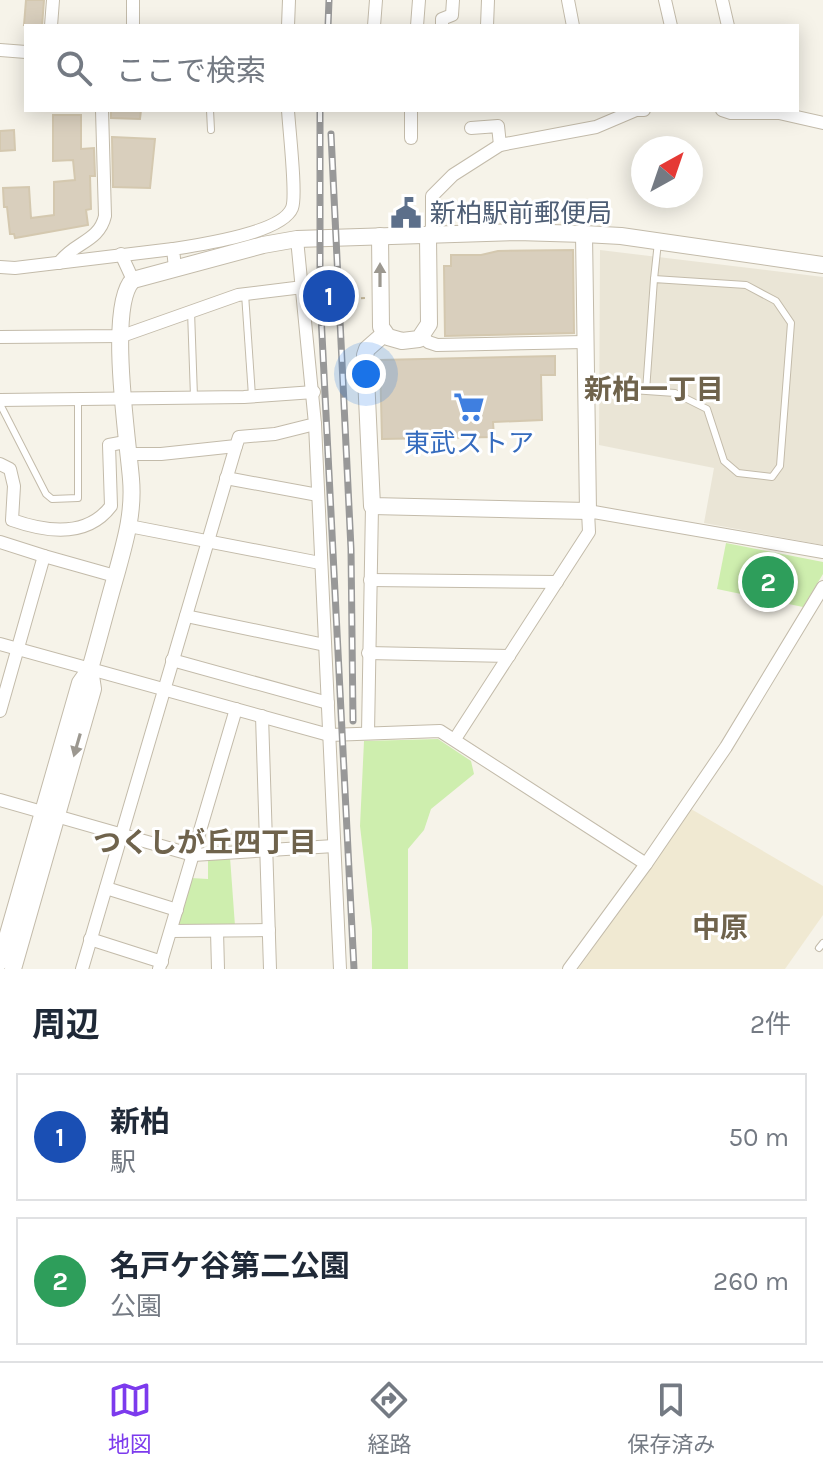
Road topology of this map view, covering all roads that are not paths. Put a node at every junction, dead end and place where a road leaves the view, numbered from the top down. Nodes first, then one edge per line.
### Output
1 (53, 0) edge
2 (133, 0) edge
3 (289, 0) edge
4 (376, 0) edge
5 (419, 0) edge
6 (453, 0) edge
7 (488, 0) edge
8 (568, 0) edge
9 (665, 0) edge
10 (722, 0) edge
11 (51, 24) edge
12 (133, 24) edge
13 (288, 24) edge
14 (374, 24) edge
15 (417, 24) edge
16 (442, 24) edge
17 (487, 24) edge
18 (573, 24) edge
19 (671, 24) edge
20 (728, 24) edge
21 (0, 50) edge
22 (24, 52) edge
23 (102, 112) edge
24 (210, 112) edge
25 (288, 112) edge
26 (411, 112) edge
27 (631, 112) edge
28 (763, 112) edge
29 (823, 123) edge
30 (471, 128) dead end
31 (211, 130) dead end
32 (411, 138) dead end
33 (500, 145) junction
34 (584, 234) junction
35 (380, 236) junction
36 (428, 236) junction
37 (297, 239) junction
38 (658, 241) junction
39 (173, 249) junction
40 (121, 254) junction
41 (59, 263) junction
42 (823, 265) edge
43 (0, 267) edge
44 (175, 268) junction
45 (654, 279) junction
46 (133, 280) junction
47 (245, 294) junction
48 (304, 294) junction
49 (191, 311) junction
50 (384, 334) junction
51 (122, 336) junction
52 (423, 336) junction
53 (0, 337) edge
54 (585, 342) junction
55 (586, 387) junction
56 (646, 391) junction
57 (314, 392) junction
58 (252, 396) junction
59 (122, 397) junction
60 (194, 397) junction
61 (78, 399) junction
62 (0, 402) edge
63 (315, 424) junction
64 (236, 446) junction
65 (126, 448) junction
66 (0, 464) edge
67 (226, 478) junction
68 (318, 495) junction
69 (372, 506) junction
70 (588, 511) junction
71 (129, 526) junction
72 (208, 541) junction
73 (0, 542) edge
74 (823, 552) edge
75 (44, 556) junction
76 (320, 563) junction
77 (115, 576) junction
78 (370, 580) junction
79 (557, 582) junction
80 (823, 587) edge
81 (186, 616) junction
82 (0, 644) edge
83 (325, 645) junction
84 (18, 649) junction
85 (368, 653) junction
86 (509, 656) junction
87 (172, 660) junction
88 (90, 669) junction
89 (164, 689) junction
90 (328, 703) junction
91 (236, 709) junction
92 (0, 711) edge
93 (262, 716) junction
94 (368, 733) junction
95 (329, 735) junction
96 (455, 739) junction
97 (0, 800) edge
98 (50, 814) junction
99 (122, 835) junction
100 (334, 846) junction
101 (267, 850) junction
102 (193, 855) junction
103 (646, 864) junction
104 (106, 888) junction
105 (177, 910) junction
106 (269, 930) junction
107 (171, 931) junction
108 (217, 931) junction
109 (90, 939) junction
110 (0, 962) edge
111 (160, 965) edge
112 (13, 969) edge
113 (82, 969) edge
114 (218, 969) edge
115 (270, 969) edge
116 (340, 969) edge
117 (569, 969) edge

1 - 11 street
2 - 12 street
3 - 13 street
4 - 14 street
5 - 15 street
6 - 16 street
7 - 17 street
8 - 18 street
9 - 19 street
10 - 20 street
21 - 22 street
23 - 41 street
24 - 31 lane
25 - 39 street
26 - 32 street
27 - 33 street
28 - 29 street
30 - 33 street
33 - 36 street
34 - 36 street
34 - 38 street
34 - 54 street
35 - 36 street
35 - 37 street
50 -> 35 street
36 - 52 street
37 - 44 street
37 - 48 street
38 - 42 street
38 - 45 lane
39 - 40 street
39 - 44 street
40 - 41 street
40 - 46 street
41 - 43 street
44 - 46 street
45 - 56 lane
45 - 56 lane
46 - 51 street
47 - 48 street
47 - 49 street
47 - 58 lane
48 - 57 street
49 - 51 street
49 - 60 lane
50 - 52 street
50 - 69 street
51 - 53 street
51 - 59 street
52 - 54 street
54 - 55 street
55 - 56 lane
55 - 70 street
57 - 58 street
57 - 63 street
58 - 60 street
59 - 60 street
59 - 61 street
59 - 65 street
61 - 62 street
61 - 62 lane
63 - 64 street
63 - 68 street
64 - 65 street
64 - 67 street
65 - 66 street
65 - 71 street
67 - 68 street
67 - 72 street
68 - 76 street
69 - 70 street
69 - 78 street
70 - 74 street
70 - 79 street
71 - 72 street
71 - 77 street
72 - 76 street
72 - 81 street
73 - 75 street
75 - 77 street
75 - 84 street
76 - 83 street
77 - 88 street
78 - 79 street
78 - 85 street
79 - 86 street
80 - 103 street
81 - 83 street
81 - 87 street
82 - 84 street
83 - 90 street
84 - 88 street
84 - 92 street
85 - 86 street
85 - 94 street
86 - 96 street
87 - 89 street
87 - 90 street
88 - 89 street
88 - 98 street
89 - 91 street
89 - 99 street
90 - 95 street
91 - 93 street
91 - 102 street
93 - 95 street
93 - 101 street
94 - 95 street
94 - 96 street
95 - 100 street
96 - 103 street
97 - 98 street
98 - 99 street
98 - 110 street
98 - 112 street
99 - 102 street
99 - 104 street
100 - 101 street
100 - 116 street
101 - 102 street
101 - 106 street
102 - 105 street
103 - 117 street
104 - 105 street
104 - 109 street
105 - 107 street
106 - 108 street
106 - 115 street
107 - 108 street
107 - 111 street
108 - 114 street
109 - 111 street
109 - 113 street

